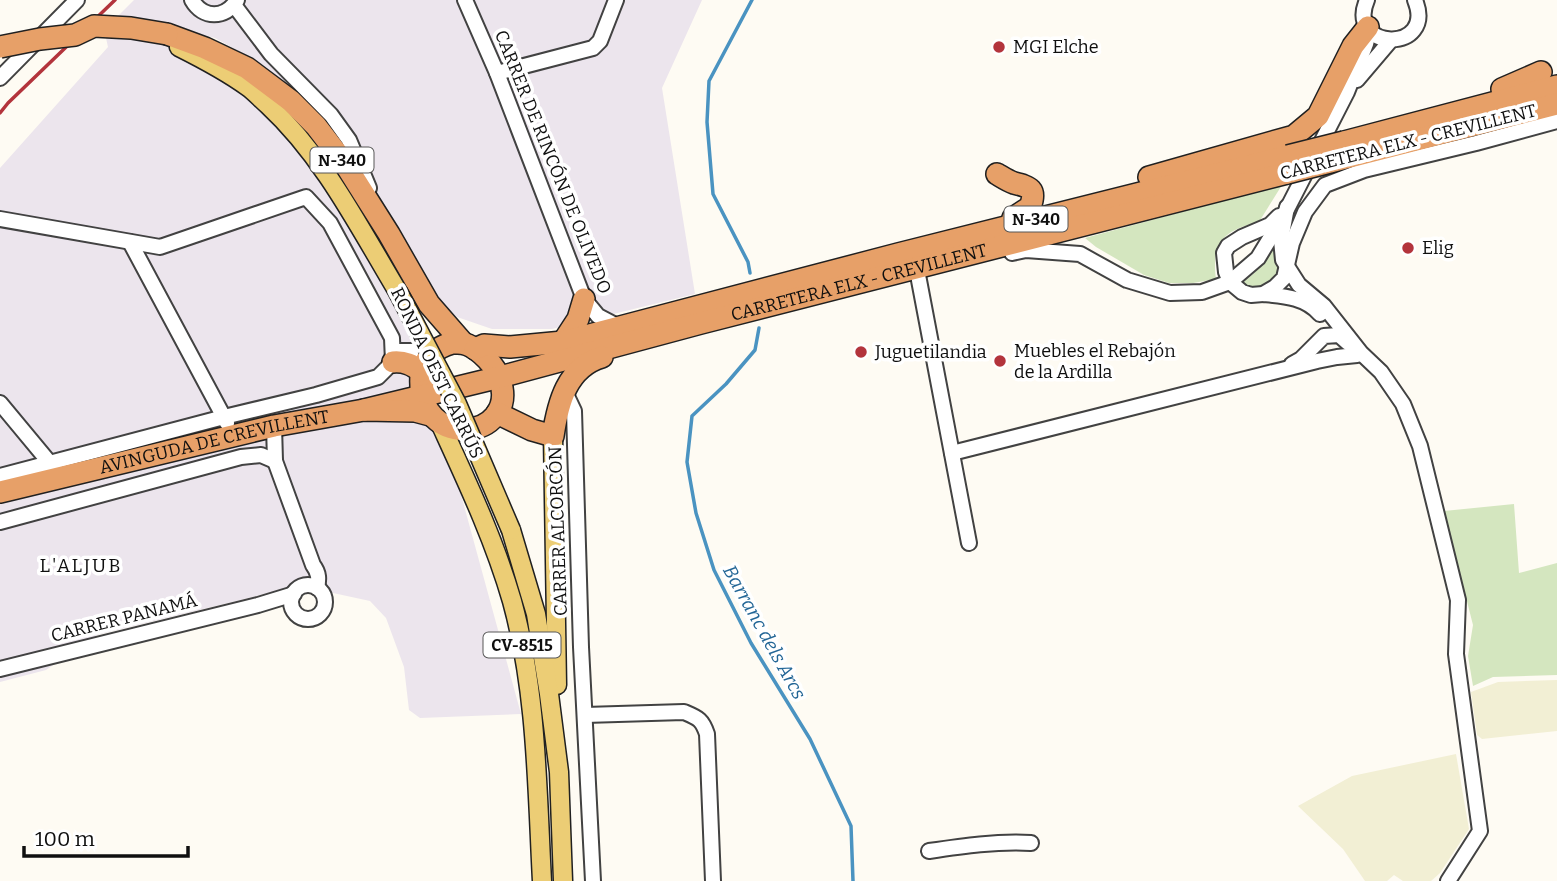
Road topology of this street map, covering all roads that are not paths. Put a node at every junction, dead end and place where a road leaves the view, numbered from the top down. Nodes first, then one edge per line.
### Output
1 (77, 0) edge
2 (192, 0) edge
3 (465, 0) edge
4 (616, 0) edge
5 (1367, 0) edge
6 (236, 2) edge
7 (1421, 3) edge
8 (1369, 29) junction
9 (169, 39) junction
10 (1391, 40) junction
11 (0, 47) edge
12 (497, 73) junction
13 (0, 78) edge
14 (1549, 79) edge
15 (1348, 92) junction
16 (1557, 104) edge
17 (1557, 120) edge
18 (1437, 135) junction
19 (1288, 164) junction
20 (997, 174) dead end
21 (1287, 207) junction
22 (1013, 218) junction
23 (0, 219) edge
24 (388, 234) junction
25 (130, 242) junction
26 (160, 247) junction
27 (902, 253) junction
28 (1286, 265) junction
29 (147, 273) junction
30 (918, 275) junction
31 (1230, 282) junction
32 (787, 293) junction
33 (821, 293) junction
34 (1263, 294) junction
35 (584, 299) junction
36 (1310, 304) junction
37 (699, 315) junction
38 (619, 327) junction
39 (1335, 327) junction
40 (659, 335) junction
41 (563, 342) junction
42 (469, 346) junction
43 (434, 351) junction
44 (1356, 351) junction
45 (1315, 354) junction
46 (393, 357) junction
47 (421, 371) junction
48 (500, 377) junction
49 (570, 382) junction
50 (0, 404) edge
51 (431, 411) junction
52 (497, 413) junction
53 (229, 426) junction
54 (274, 426) junction
55 (553, 436) junction
56 (575, 444) junction
57 (952, 453) junction
58 (275, 461) junction
59 (55, 471) junction
60 (0, 476) edge
61 (0, 492) edge
62 (0, 522) edge
63 (970, 542) dead end
64 (305, 589) junction
65 (258, 605) junction
66 (295, 613) junction
67 (0, 669) edge
68 (584, 715) junction
69 (559, 772) junction
70 (1031, 843) dead end
71 (929, 851) dead end
72 (542, 881) edge
73 (563, 881) edge
74 (593, 881) edge
75 (713, 881) edge
76 (1448, 881) edge

1 - 13 street
2 - 6 street
3 - 12 street, CARRER DE RINCÓN DE OLIVEDO
4 - 12 street
5 - 8 street
6 - 24 street
7 - 10 street
8 - 10 street
8 - 15 street
8 - 22 highway
9 - 11 highway, RONDA OEST CARRÚS / N-340, bridge
9 - 24 highway, RONDA OEST CARRÚS / N-340
9 - 69 main road, RONDA OEST CARRÚS / CV-8515, bridge
10 - 15 street
12 - 35 street, CARRER DE RINCÓN DE OLIVEDO
14 - 19 highway, CARRETERA ELX - CREVILLENT / N-340, bridge
15 - 21 street
16 - 18 highway, CARRETERA ELX - CREVILLENT / N-340
17 - 18 street
17 - 28 street
18 - 19 highway, CARRETERA ELX - CREVILLENT / N-340, bridge
19 - 27 highway, CARRETERA ELX - CREVILLENT / N-340
19 - 33 highway, CARRETERA ELX - CREVILLENT / N-340
20 - 22 highway
21 - 28 street
21 - 31 street
21 - 31 street
22 - 27 highway
23 - 25 street
24 - 42 highway, RONDA OEST CARRÚS / N-340
25 - 26 street
25 - 29 street
26 - 29 street
26 - 46 street
27 - 32 highway, CARRETERA ELX - CREVILLENT / N-340
28 - 34 street
28 - 39 street
29 - 53 street
30 - 31 street
30 - 33 street
30 - 57 street
31 - 34 street
32 - 33 highway, CARRETERA ELX - CREVILLENT / N-340
32 - 37 highway, CARRETERA ELX - CREVILLENT / N-340
34 - 36 street
35 - 38 street, CARRER DE RINCÓN DE OLIVEDO
35 - 41 highway
36 - 39 street
36 - 45 street
37 - 38 highway, CARRETERA ELX - CREVILLENT / N-340
37 - 40 highway, CARRETERA ELX - CREVILLENT / N-340
38 - 41 highway, CARRETERA ELX - CREVILLENT / N-340
39 - 44 street
39 - 45 street
40 - 48 highway, CARRETERA ELX - CREVILLENT / N-340
40 - 49 highway
41 - 42 highway, CARRETERA ELX - CREVILLENT / N-340
42 - 43 highway, CARRETERA ELX - CREVILLENT
42 - 48 highway, RONDA OEST CARRÚS
43 - 46 street
43 - 47 highway
44 - 45 street
44 - 76 street
45 - 57 street
46 - 47 highway
46 - 53 street, AVINGUDA DE CREVILLENT
47 - 51 highway
48 - 51 highway, CARRETERA ELX - CREVILLENT / N-340
48 - 52 highway
49 - 55 highway
49 - 56 street, CARRER ALCORCÓN
50 - 59 street
51 - 52 highway, AVINGUDA DE CREVILLENT
51 - 54 highway, AVINGUDA DE CREVILLENT / N-340
51 - 72 main road, RONDA OEST CARRÚS / CV-8515
52 - 55 highway
53 - 54 highway, AVINGUDA DE CREVILLENT / N-340
53 - 59 highway, AVINGUDA DE CREVILLENT / N-340
54 - 58 street
55 - 56 street
55 - 69 main road
56 - 68 street, CARRER ALCORCÓN
57 - 63 street
58 - 62 street, AVINGUDA DE CREVILLENT
58 - 64 street
59 - 60 street, AVINGUDA DE CREVILLENT
59 - 61 highway, AVINGUDA DE CREVILLENT / N-340
64 - 65 street, CARRER PANAMÁ
64 - 66 street
64 - 66 street
65 - 66 street, CARRER PANAMÁ
65 - 67 street, CARRER PANAMÁ
68 - 74 street, CARRER ALCORCÓN
68 - 75 street
69 - 73 main road, RONDA OEST CARRÚS / CV-8515
70 - 71 street

